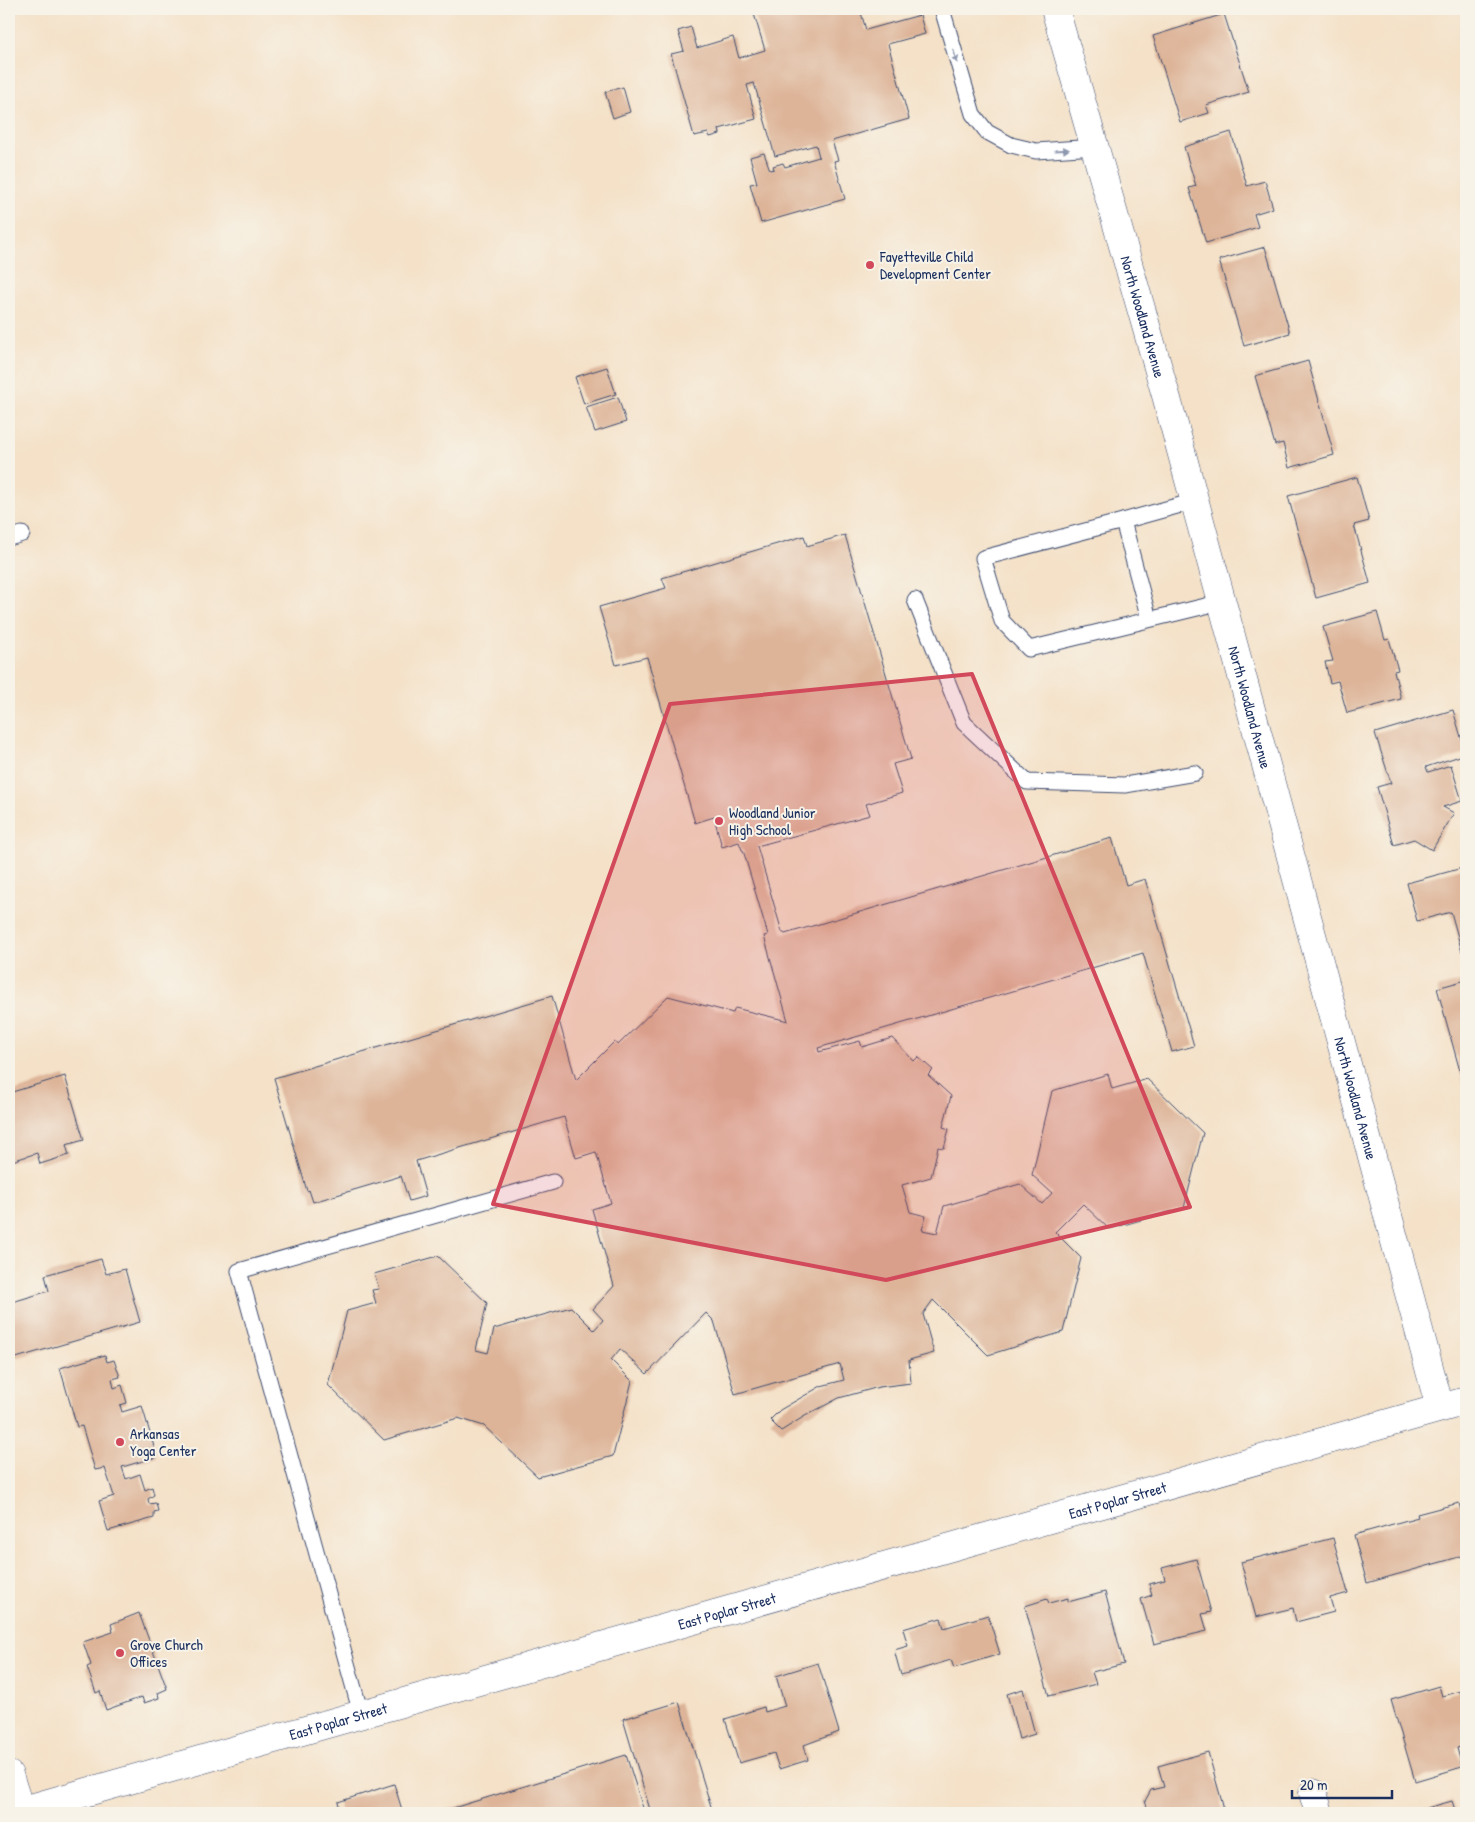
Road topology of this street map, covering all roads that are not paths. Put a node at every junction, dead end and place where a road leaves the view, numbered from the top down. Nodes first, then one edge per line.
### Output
1 (942, 9) edge
2 (1055, 9) edge
3 (1095, 147) junction
4 (1195, 501) junction
5 (1123, 522) junction
6 (915, 600) dead end
7 (1222, 602) junction
8 (1149, 619) junction
9 (1194, 773) dead end
10 (553, 1182) dead end
11 (1466, 1401) edge
12 (1440, 1408) junction
13 (361, 1714) junction
14 (9, 1775) edge
15 (18, 1813) edge

1 -> 3 lane
2 - 3 street, North Woodland Avenue
3 - 4 street, North Woodland Avenue
4 - 5 lane
4 - 7 street, North Woodland Avenue
5 - 8 lane
5 - 8 lane
6 - 9 lane
7 - 8 lane
7 - 12 street, North Woodland Avenue
10 - 13 lane
11 - 12 street, East Poplar Street
12 - 13 street, East Poplar Street
13 - 15 street, East Poplar Street
14 - 15 street

